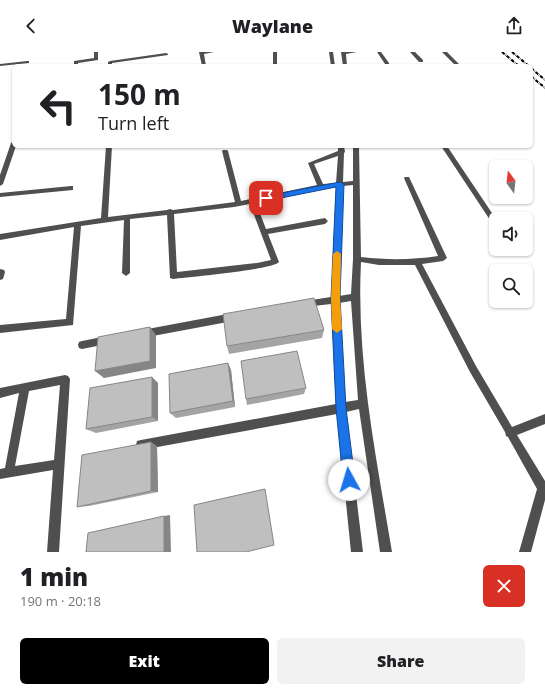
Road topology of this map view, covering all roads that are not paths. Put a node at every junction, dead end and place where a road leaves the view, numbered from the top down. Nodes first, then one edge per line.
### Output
1 (96, 52) edge
2 (201, 52) edge
3 (212, 52) edge
4 (275, 52) edge
5 (331, 52) edge
6 (355, 52) edge
7 (379, 52) edge
8 (412, 52) edge
9 (444, 52) edge
10 (343, 53) edge
11 (166, 54) dead end
12 (421, 61) dead end
13 (27, 62) dead end
14 (387, 63) dead end
15 (76, 64) edge
16 (110, 64) edge
17 (204, 64) edge
18 (275, 64) edge
19 (333, 64) edge
20 (345, 64) edge
21 (457, 64) edge
22 (0, 65) edge
23 (12, 148) edge
24 (109, 148) edge
25 (356, 148) edge
26 (445, 148) edge
27 (341, 149) edge
28 (224, 151) dead end
29 (406, 178) dead end
30 (357, 183) junction
31 (0, 184) edge
32 (340, 184) junction
33 (321, 186) junction
34 (71, 188) dead end
35 (0, 195) edge
36 (252, 201) junction
37 (239, 204) junction
38 (170, 212) junction
39 (489, 214) edge
40 (127, 217) junction
41 (104, 220) junction
42 (325, 221) dead end
43 (78, 225) junction
44 (264, 232) junction
45 (0, 237) edge
46 (358, 259) junction
47 (417, 262) junction
48 (126, 273) dead end
49 (355, 297) junction
50 (335, 298) junction
51 (297, 305) edge
52 (243, 315) edge
53 (0, 329) edge
54 (136, 335) edge
55 (113, 339) edge
56 (82, 345) dead end
57 (25, 387) junction
58 (0, 393) edge
59 (363, 404) junction
60 (341, 408) junction
61 (545, 419) edge
62 (509, 433) junction
63 (133, 446) edge
64 (59, 464) junction
65 (4, 474) edge
66 (53, 552) edge
67 (357, 552) edge
68 (386, 552) edge
69 (525, 552) edge

1 - 15 street
2 - 3 street
2 - 17 street
4 - 18 street
5 - 19 street
6 - 10 street
7 - 14 street
8 - 12 street
9 - 21 street
10 - 20 street
11 - 16 street
13 - 22 street
23 - 31 street
24 - 41 street
25 - 30 street
26 - 39 street
27 - 32 street
27 - 33 street
28 - 37 street
29 - 47 street
30 - 32 street
30 - 46 street
32 - 33 street
32 - 50 street
33 - 36 street
34 - 35 street
36 - 37 street
36 - 44 street
37 - 38 street
38 - 40 street
38 - 44 street
40 - 41 street
40 - 48 street
41 - 43 street
42 - 44 street
43 - 45 street
43 - 53 street
46 - 47 street
46 - 49 street
47 - 62 street
49 - 50 street
49 - 59 street
50 - 51 street
50 - 60 street
52 - 54 street
55 - 56 street
57 - 58 street
57 - 64 street
57 - 65 street
59 - 60 street
59 - 68 street
60 - 63 street
60 - 67 street
61 - 62 street
62 - 69 street
64 - 65 street
64 - 66 street

